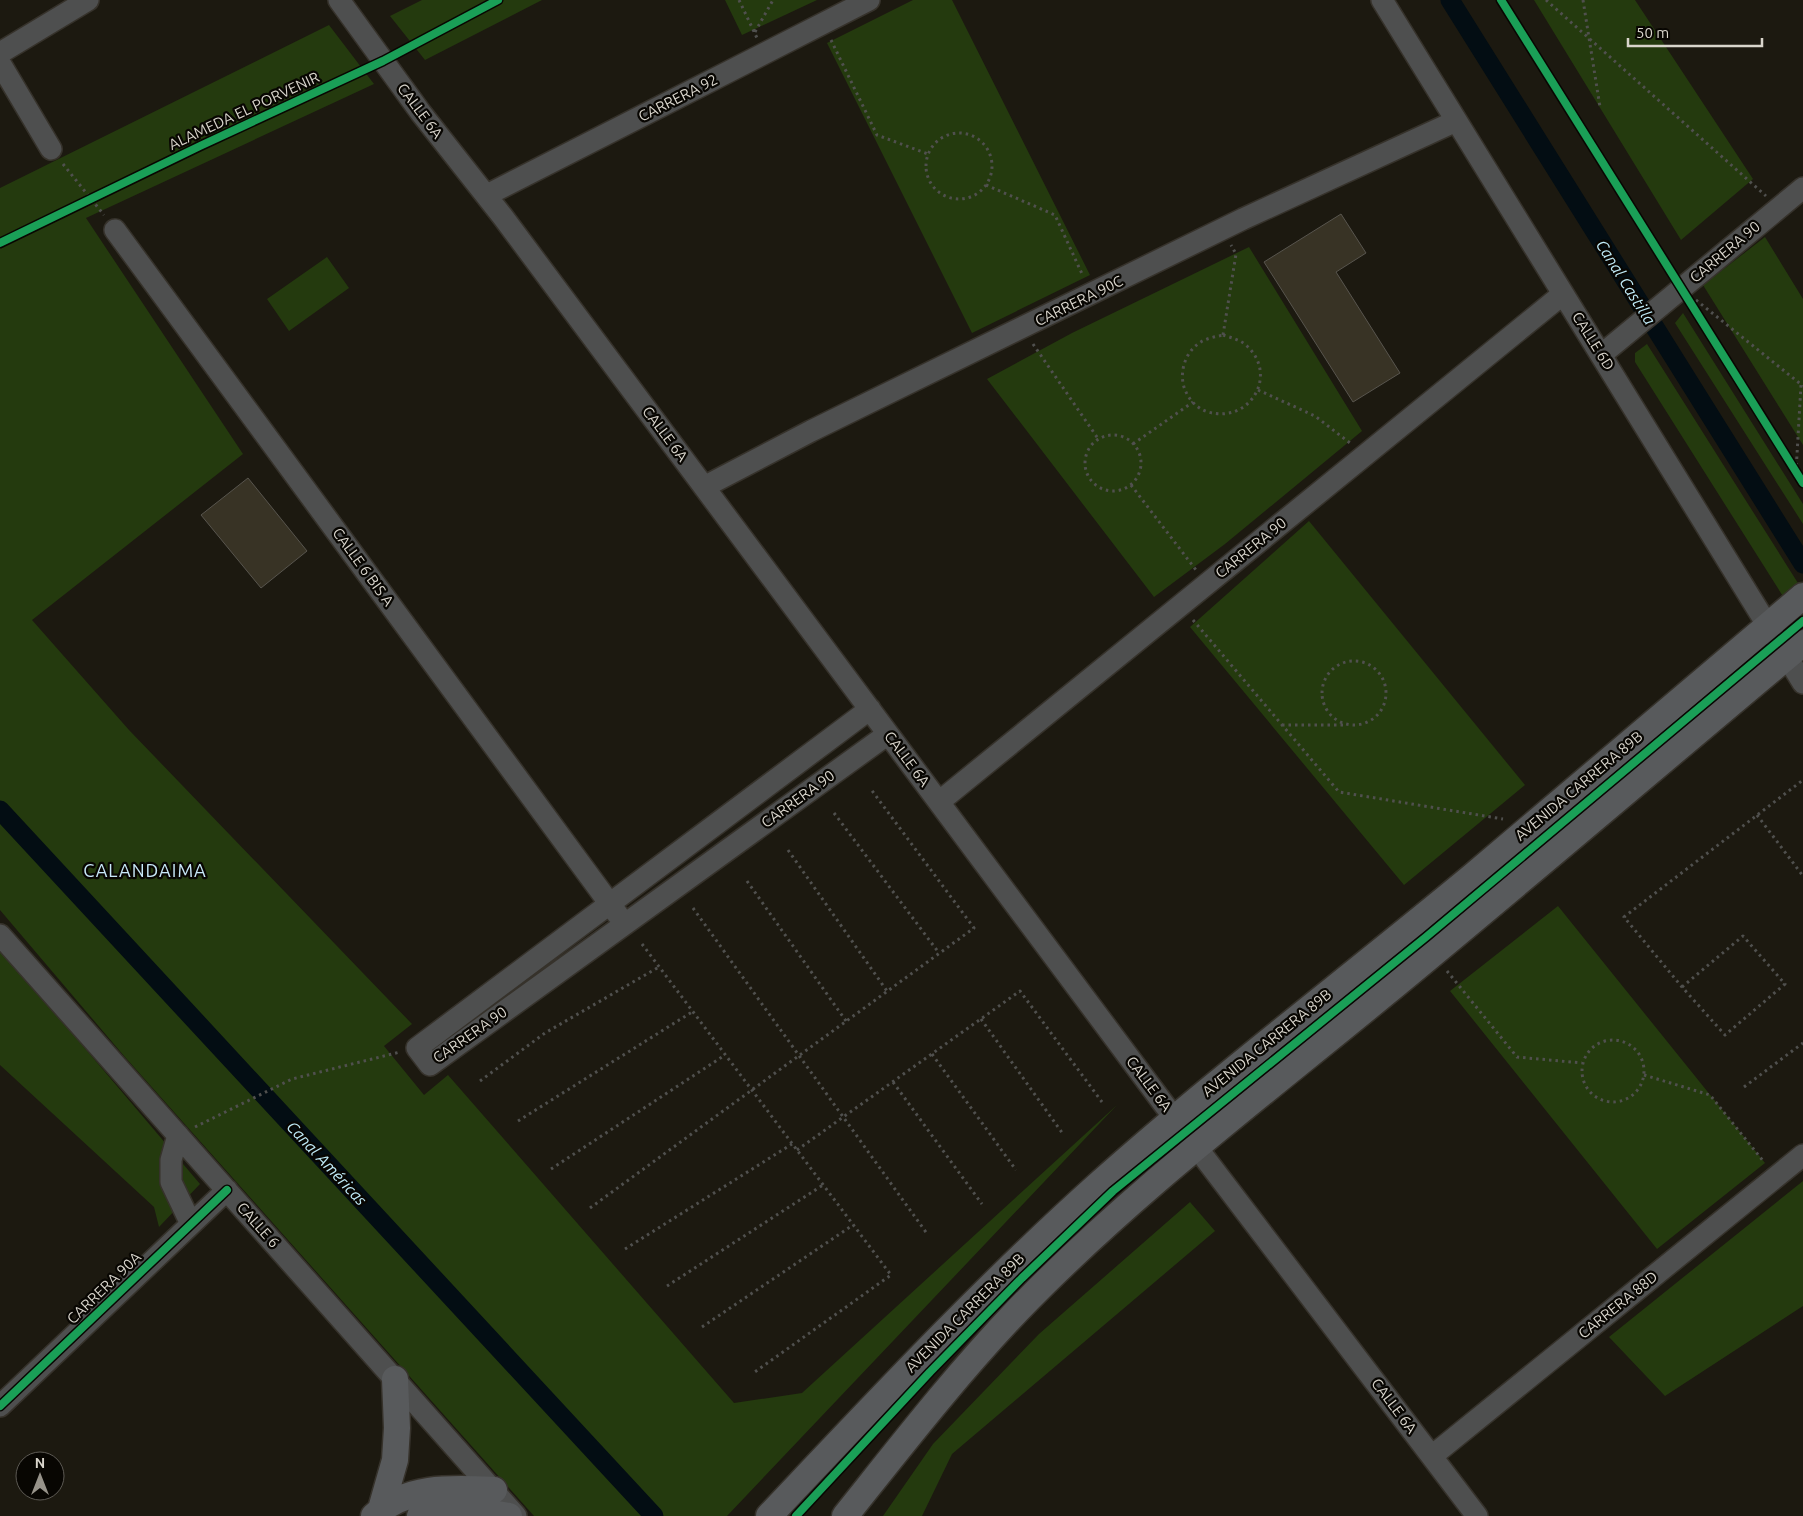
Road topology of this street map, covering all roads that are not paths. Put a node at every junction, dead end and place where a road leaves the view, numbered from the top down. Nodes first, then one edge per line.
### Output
1 (88, 0) edge
2 (339, 0) edge
3 (869, 0) edge
4 (1382, 0) edge
5 (0, 53) edge
6 (0, 63) edge
7 (1456, 121) junction
8 (51, 149) dead end
9 (1803, 188) edge
10 (487, 195) junction
11 (115, 230) dead end
12 (1563, 294) junction
13 (1601, 355) junction
14 (704, 487) junction
15 (1799, 599) edge
16 (1768, 626) junction
17 (1795, 650) edge
18 (1803, 683) edge
19 (870, 710) junction
20 (888, 734) junction
21 (939, 802) junction
22 (610, 904) junction
23 (625, 924) junction
24 (0, 935) edge
25 (1175, 1119) junction
26 (178, 1135) junction
27 (1197, 1148) junction
28 (1803, 1155) edge
29 (227, 1190) junction
30 (191, 1224) junction
31 (395, 1379) junction
32 (0, 1406) edge
33 (1432, 1456) junction
34 (494, 1490) junction
35 (377, 1513) edge
36 (420, 1516) edge
37 (509, 1516) edge
38 (516, 1516) edge
39 (769, 1516) edge
40 (845, 1516) edge
41 (1477, 1516) edge

1 - 5 street
2 - 10 street, CALLE 6A
3 - 10 street, CARRERA 92
4 - 7 street, CALLE 6D
6 - 8 street
7 - 12 street, CALLE 6D
7 - 14 street, CARRERA 90C
9 - 13 street, CARRERA 90
10 - 14 street, CALLE 6A
11 - 22 street, CALLE 6 BIS A
12 - 13 street, CALLE 6D
12 - 21 street, CARRERA 90
13 - 16 street, CALLE 6D
14 - 19 street, CALLE 6A
15 - 16 main road, AVENIDA CARRERA 89B
16 - 17 street, CALLE 6D
16 - 25 main road, AVENIDA CARRERA 89B
17 - 18 street, CALLE 6D
17 - 27 main road
19 - 20 street, CALLE 6A
19 - 22 street, CARRERA 90
20 - 21 street, CALLE 6A
20 - 23 street, CARRERA 90
21 - 25 street, CALLE 6A
22 - 23 street, CALLE 6 BIS A
22 - 23 street, CARRERA 90
24 - 26 street, CALLE 6
25 - 27 street, CALLE 6A
25 - 39 main road, AVENIDA CARRERA 89B
26 - 29 street, CALLE 6
26 - 30 street
27 - 33 street, CALLE 6A
27 - 40 main road
28 - 33 street, CARRERA 88D
29 - 30 street, CARRERA 90A
29 - 31 street, CALLE 6
30 - 32 street, CARRERA 90A
31 - 34 street, CALLE 6
31 - 35 main road
33 - 41 street, CALLE 6A
34 - 35 main road
34 - 38 street, CALLE 6
36 - 37 main road

